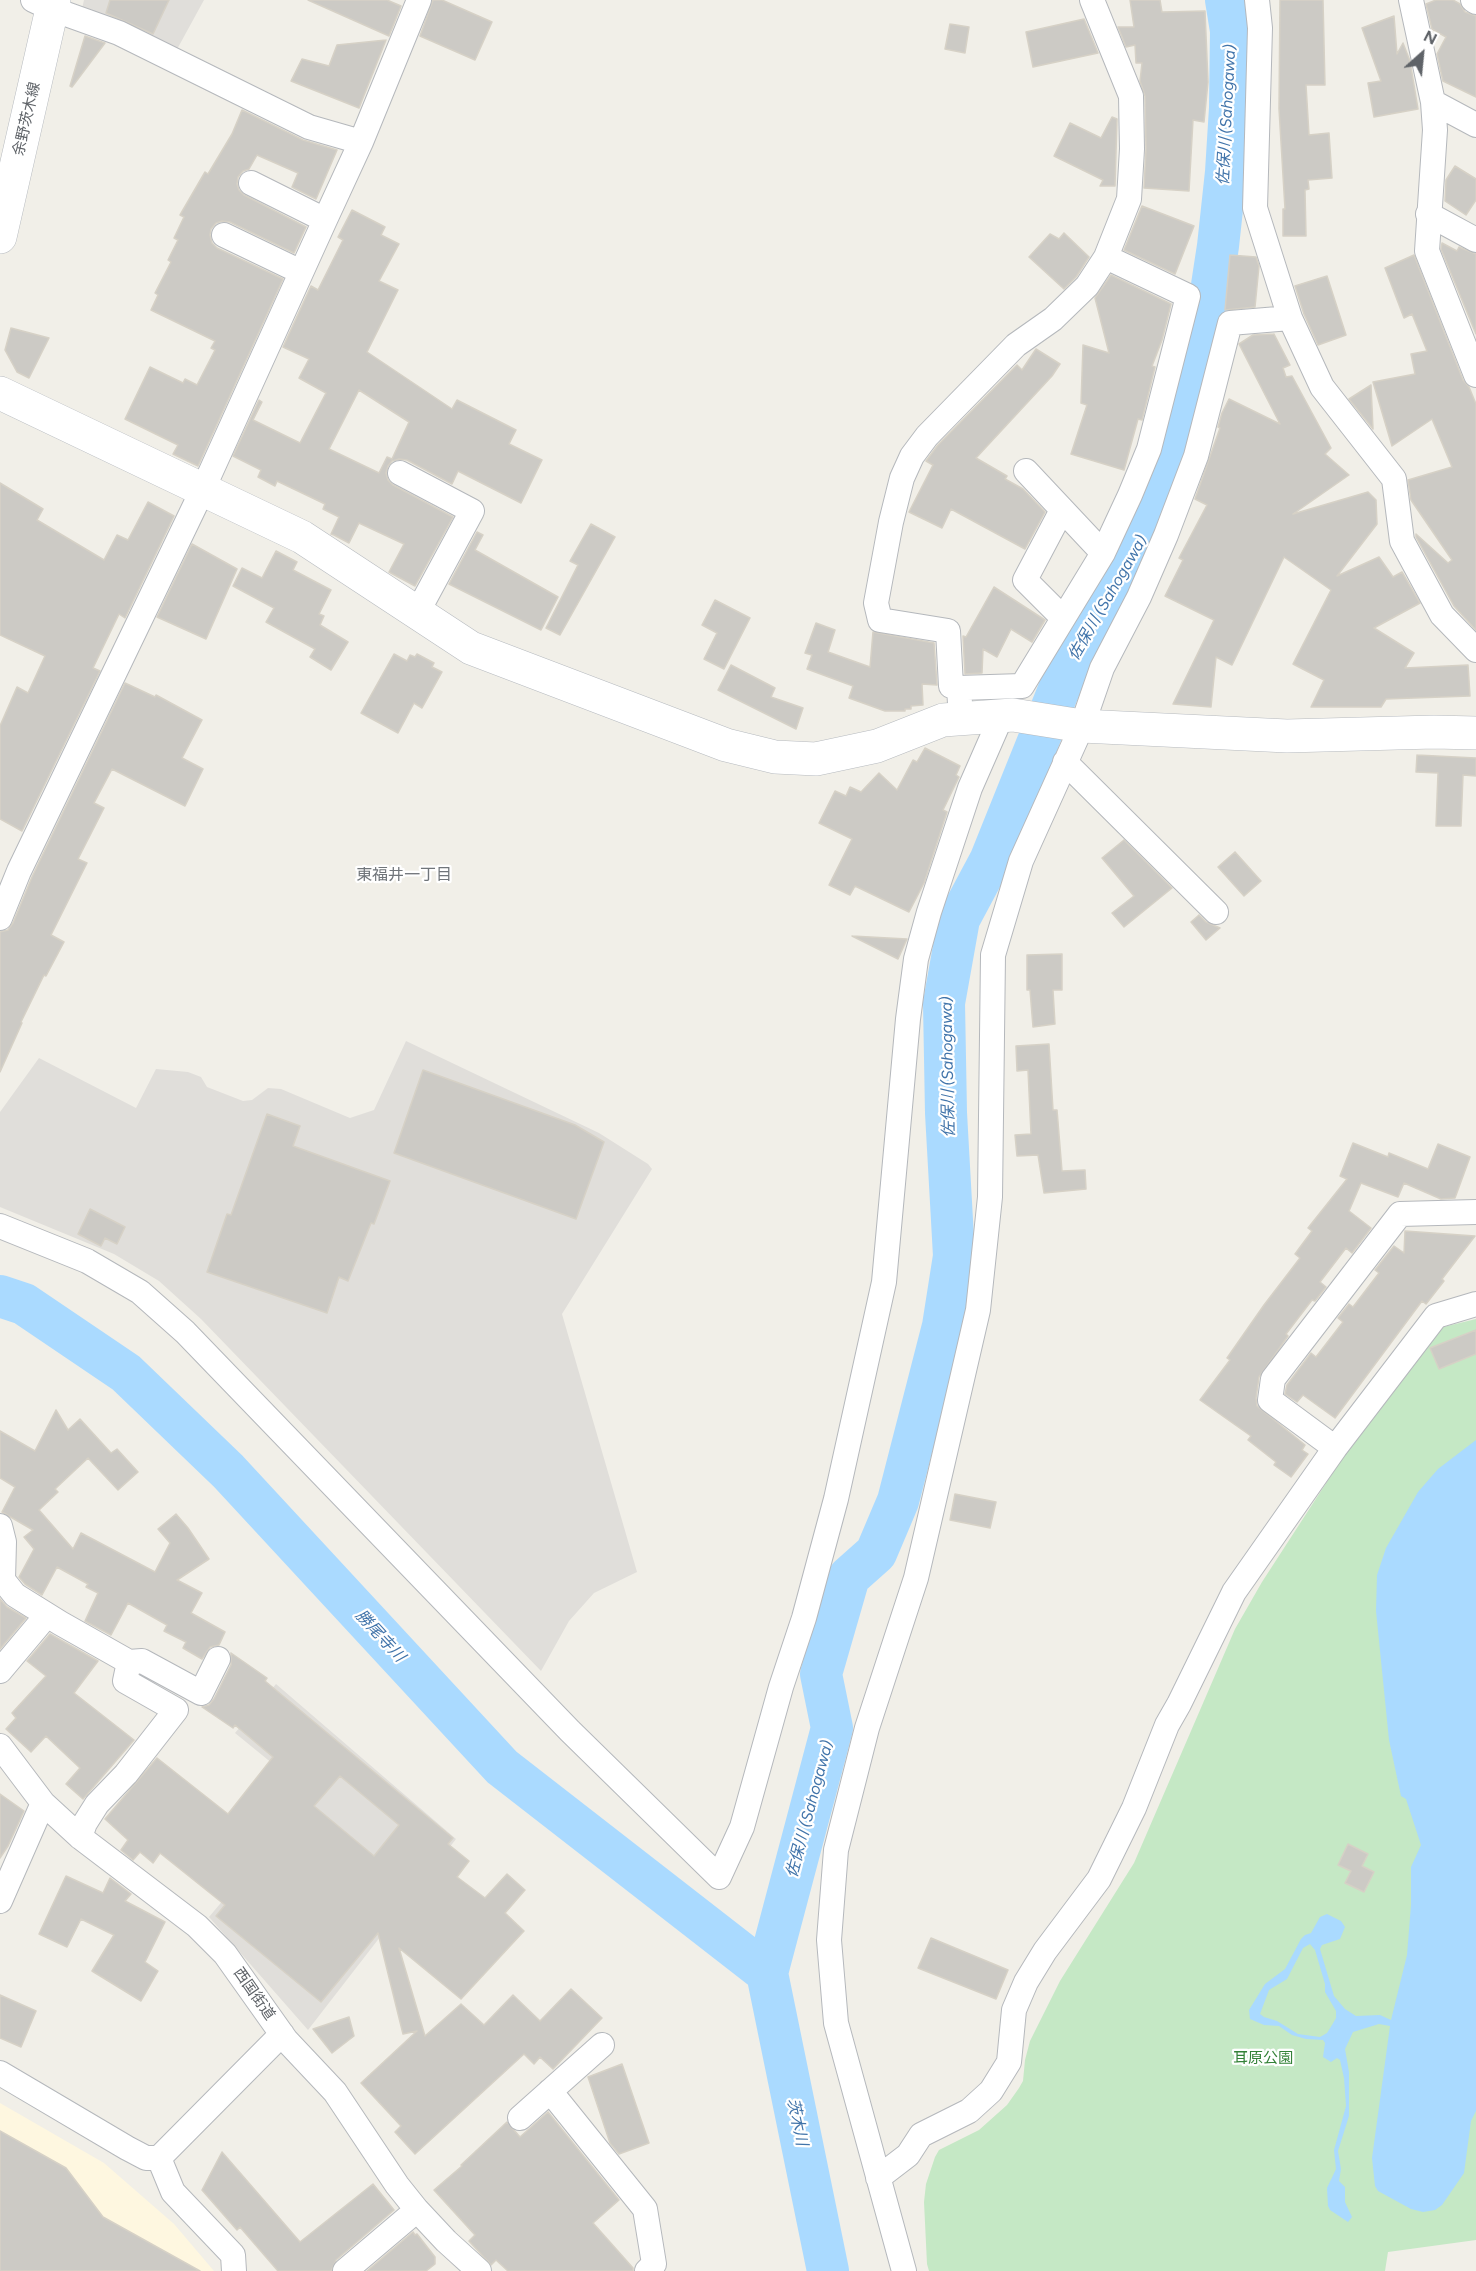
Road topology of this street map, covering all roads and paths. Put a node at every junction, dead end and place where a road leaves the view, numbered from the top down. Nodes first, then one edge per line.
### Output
1 (419, 0) edge
2 (1092, 0) edge
3 (1257, 0) edge
4 (1411, 0) edge
5 (47, 3) edge
6 (1433, 102) junction
7 (1476, 125) edge
8 (361, 142) junction
9 (251, 183) dead end
10 (1428, 214) junction
11 (326, 220) junction
12 (224, 235) dead end
13 (0, 237) edge
14 (1476, 240) edge
15 (1106, 257) junction
16 (301, 272) junction
17 (1290, 318) junction
18 (1474, 364) edge
19 (0, 393) edge
20 (1026, 471) dead end
21 (400, 473) dead end
22 (202, 489) junction
23 (1062, 510) junction
24 (1102, 553) junction
25 (417, 613) junction
26 (1062, 618) junction
27 (1476, 650) edge
28 (960, 704) junction
29 (1008, 715) junction
30 (1083, 726) junction
31 (1476, 733) edge
32 (1065, 762) junction
33 (1216, 912) dead end
34 (0, 918) edge
35 (1476, 1212) edge
36 (0, 1226) edge
37 (1476, 1304) edge
38 (1335, 1448) junction
39 (0, 1526) edge
40 (47, 1615) junction
41 (218, 1659) dead end
42 (129, 1662) junction
43 (0, 1671) edge
44 (0, 1746) edge
45 (43, 1803) junction
46 (80, 1837) junction
47 (0, 1901) edge
48 (282, 2034) junction
49 (602, 2044) dead end
50 (0, 2073) edge
51 (550, 2091) junction
52 (520, 2118) dead end
53 (159, 2158) junction
54 (878, 2178) junction
55 (417, 2210) junction
56 (234, 2271) edge
57 (345, 2271) edge
58 (479, 2271) edge
59 (647, 2271) edge
60 (904, 2271) edge

1 - 8 street
2 - 15 street
3 - 17 street
4 - 6 street
5 - 8 street
5 - 13 street, 余野茨木線
6 - 7 street
6 - 10 street
8 - 11 street
9 - 11 street
10 - 14 street
10 - 18 street
11 - 16 street
12 - 16 street
15 - 24 street
15 - 28 street
16 - 22 street
17 - 27 street
17 - 30 street
19 - 22 street
20 - 23 street
21 - 25 street
22 - 25 street
22 - 34 street
23 - 24 street
23 - 26 street
24 - 26 street
25 - 28 street
26 - 28 street
28 - 29 street
29 - 30 street
29 - 36 street
30 - 31 street
30 - 32 street
32 - 33 street
32 - 54 street
35 - 38 street
37 - 38 street
38 - 54 street
39 - 40 street
40 - 42 street
40 - 43 street
41 - 42 street
42 - 46 street
44 - 45 street, 西国街道
45 - 46 street, 西国街道
45 - 47 street
46 - 48 street, 西国街道
48 - 53 street
48 - 55 street, 西国街道
49 - 51 street
50 - 53 street
51 - 52 street
51 - 59 street
53 - 56 street
54 - 60 street
55 - 57 street
55 - 58 street, 西国街道

